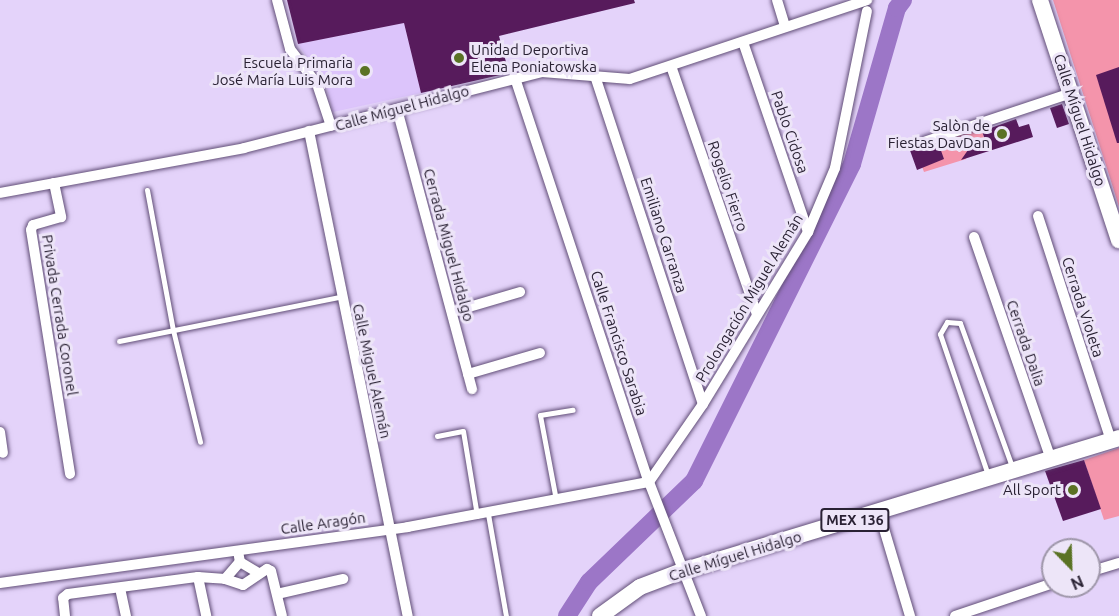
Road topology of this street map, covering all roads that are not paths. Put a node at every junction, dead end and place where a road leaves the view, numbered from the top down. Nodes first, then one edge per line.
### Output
1 (277, 0) edge
2 (777, 0) edge
3 (1040, 0) edge
4 (867, 5) edge
5 (785, 27) junction
6 (743, 42) junction
7 (671, 66) junction
8 (596, 76) junction
9 (514, 78) junction
10 (1071, 93) junction
11 (398, 109) junction
12 (331, 126) junction
13 (309, 131) junction
14 (924, 142) dead end
15 (54, 183) junction
16 (147, 190) dead end
17 (0, 193) edge
18 (1038, 216) dead end
19 (1115, 216) edge
20 (808, 232) junction
21 (974, 237) dead end
22 (1119, 240) edge
23 (520, 292) dead end
24 (340, 297) junction
25 (452, 312) junction
26 (757, 315) junction
27 (174, 330) junction
28 (119, 341) dead end
29 (540, 353) dead end
30 (468, 374) junction
31 (472, 389) dead end
32 (704, 404) junction
33 (573, 410) dead end
34 (0, 432) edge
35 (437, 436) dead end
36 (1115, 439) edge
37 (200, 442) dead end
38 (3, 453) dead end
39 (1051, 459) junction
40 (1014, 471) junction
41 (70, 474) dead end
42 (989, 479) junction
43 (652, 487) junction
44 (556, 500) junction
45 (879, 513) junction
46 (483, 515) junction
47 (392, 528) junction
48 (239, 556) junction
49 (1119, 563) edge
50 (1101, 568) edge
51 (686, 570) junction
52 (258, 573) junction
53 (198, 577) junction
54 (225, 579) junction
55 (343, 579) dead end
56 (0, 583) edge
57 (120, 588) junction
58 (1041, 589) edge
59 (277, 594) junction
60 (985, 611) edge
61 (65, 616) edge
62 (126, 616) edge
63 (206, 616) edge
64 (282, 616) edge
65 (408, 616) edge
66 (506, 616) edge
67 (600, 616) edge
68 (701, 616) edge
69 (910, 616) edge
70 (955, 616) edge

1 - 12 street
2 - 5 street
3 - 10 main road, Calle Míguel Hidalgo
4 - 5 street, Calle Míguel Hidalgo
4 - 20 street, Prolongación Miguel Alemán
5 - 6 street, Calle Míguel Hidalgo
6 - 7 street, Calle Míguel Hidalgo
6 - 20 street, Pablo Cidosa
7 - 8 street, Calle Míguel Hidalgo
7 - 26 street, Rogelio Fierro
8 - 9 street, Calle Míguel Hidalgo
8 - 32 street, Emiliano Carranza
9 - 11 street, Calle Míguel Hidalgo
9 - 43 street, Calle Francisco Sarabia
10 - 14 street
10 - 19 main road, Calle Míguel Hidalgo
11 - 12 street, Calle Míguel Hidalgo
11 - 25 street, Cerrada Miguel Hidalgo
12 - 13 street, Calle Míguel Hidalgo
13 - 15 street, Calle Míguel Hidalgo
13 - 24 street, Calle Miguel Alemán
15 - 17 street, Calle Míguel Hidalgo
15 - 41 street, Privada Cerrada Coronel
16 - 27 lane
18 - 36 street, Cerrada Violeta
19 - 22 main road, Calle Míguel Hidalgo
20 - 26 street, Prolongación Miguel Alemán
21 - 39 street, Cerrada Dalia
23 - 25 street
24 - 27 lane
24 - 47 street, Calle Miguel Alemán
25 - 30 street, Cerrada Miguel Hidalgo
26 - 32 street, Prolongación Miguel Alemán
27 - 28 lane
27 - 37 lane
29 - 30 street
30 - 31 street, Cerrada Miguel Hidalgo
32 - 43 street, Prolongación Miguel Alemán
33 - 44 lane
34 - 38 street
35 - 46 lane
36 - 39 main road, Calle Míguel Hidalgo / MEX 136
39 - 40 main road, Calle Míguel Hidalgo / MEX 136
40 - 42 main road, Calle Míguel Hidalgo / MEX 136
40 - 42 lane
42 - 45 main road, Calle Míguel Hidalgo / MEX 136
43 - 44 street, Calle Aragón
43 - 51 street, Calle Francisco Sarabia
44 - 46 street, Calle Aragón
45 - 51 main road, Calle Míguel Hidalgo / MEX 136
45 - 69 street
46 - 47 street, Calle Aragón
46 - 66 lane
47 - 48 street, Calle Aragón
47 - 65 street, Calle Miguel Alemán
48 - 52 street
48 - 54 street
48 - 56 street, Calle Aragón
49 - 50 street
51 - 67 main road, Calle Míguel Hidalgo / MEX 136
51 - 68 street, Calle Francisco Sarabia
52 - 54 street
52 - 59 street
53 - 54 street
53 - 57 street
53 - 63 street
55 - 59 street
57 - 61 street
57 - 62 street
58 - 60 street
59 - 64 street
60 - 70 street

